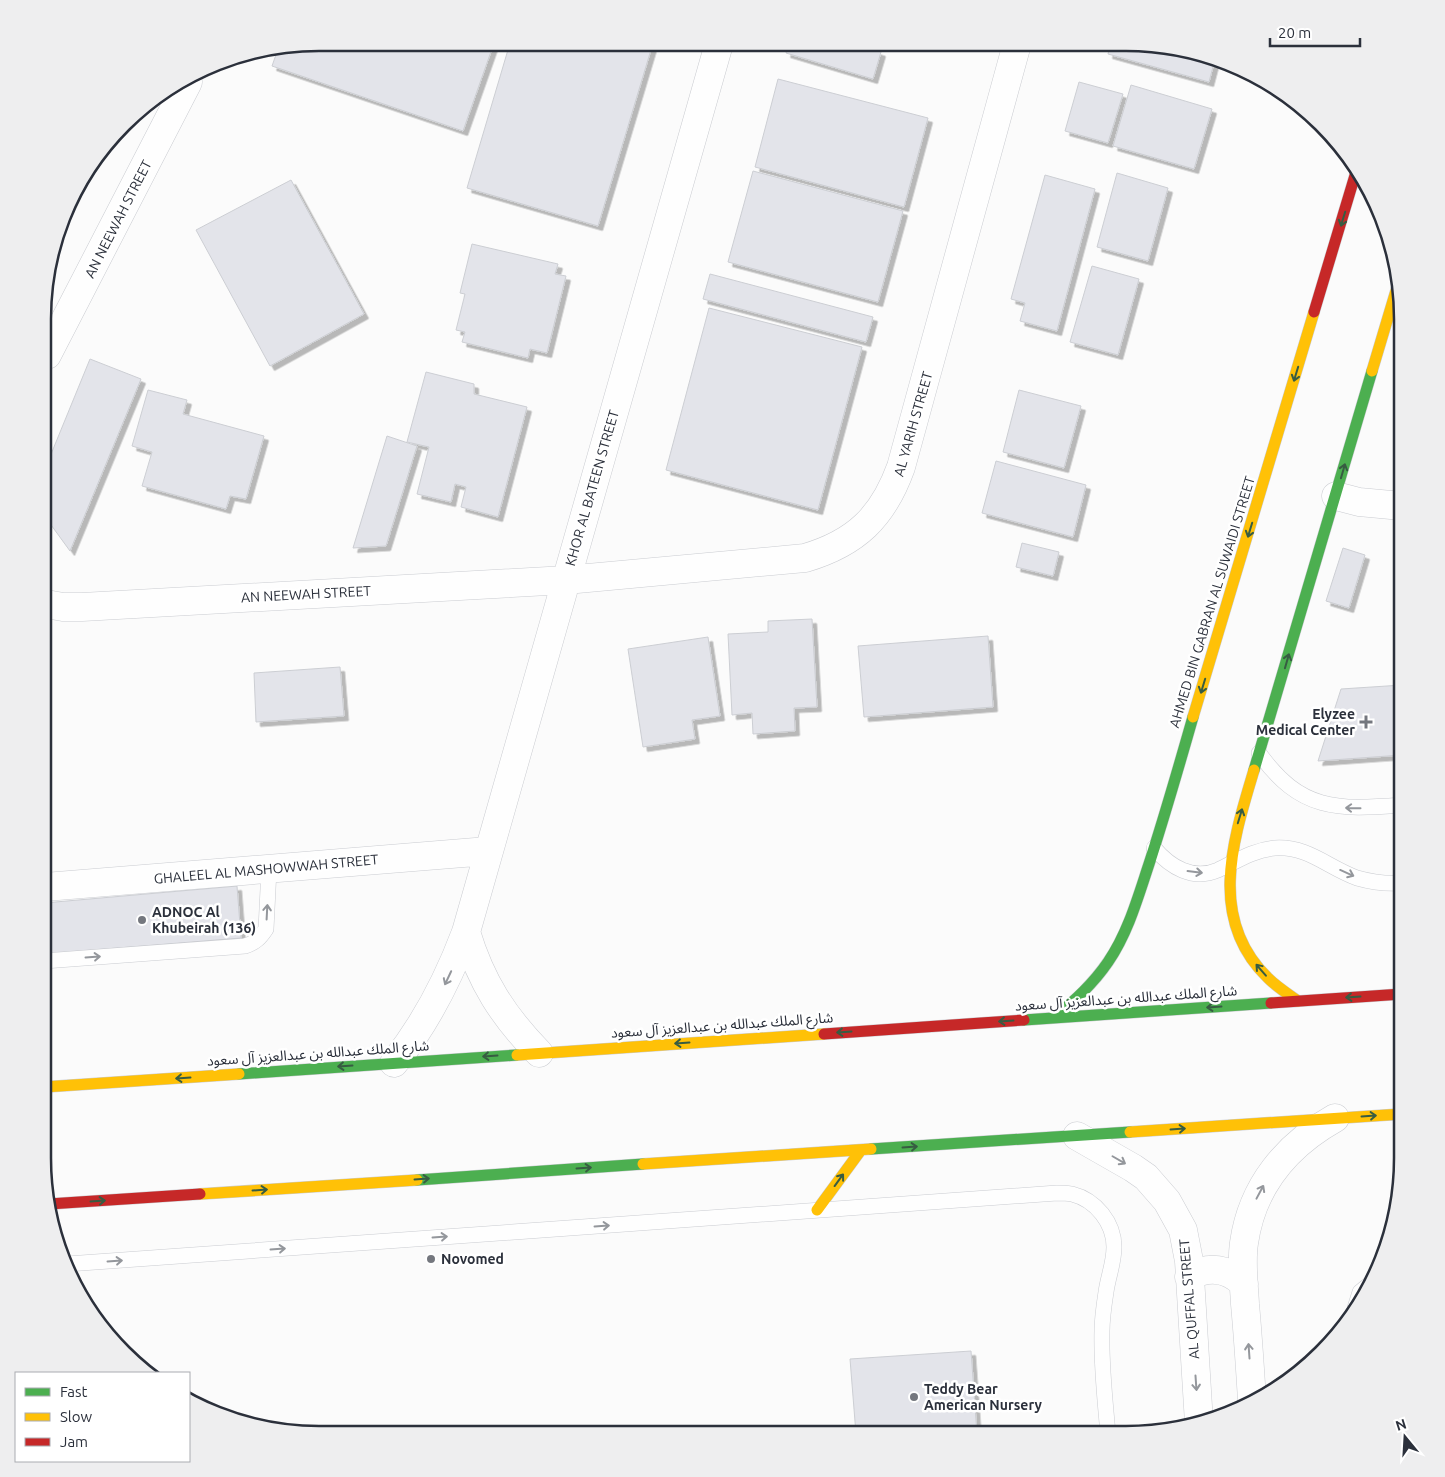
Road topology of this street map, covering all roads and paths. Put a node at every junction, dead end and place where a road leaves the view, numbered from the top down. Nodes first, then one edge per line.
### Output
1 (717, 51) edge
2 (1015, 51) edge
3 (186, 87) edge
4 (1354, 180) edge
5 (1393, 301) edge
6 (51, 347) edge
7 (1336, 496) junction
8 (1394, 505) edge
9 (566, 580) junction
10 (51, 605) edge
11 (1260, 753) junction
12 (1394, 806) edge
13 (1154, 848) junction
14 (488, 851) junction
15 (1229, 863) junction
16 (269, 868) junction
17 (1394, 883) edge
18 (51, 886) edge
19 (466, 932) junction
20 (51, 960) edge
21 (1394, 995) edge
22 (1298, 1001) junction
23 (1055, 1017) junction
24 (539, 1053) junction
25 (394, 1063) junction
26 (51, 1088) edge
27 (1394, 1114) edge
28 (1335, 1118) junction
29 (1077, 1136) junction
30 (861, 1150) junction
31 (55, 1204) edge
32 (817, 1210) junction
33 (74, 1264) edge
34 (1189, 1277) junction
35 (1244, 1284) junction
36 (1252, 1394) edge
37 (1199, 1416) edge
38 (1107, 1426) edge

1 - 9 street, KHOR AL BATEEN STREET
2 - 9 street, AL YARIH STREET
3 - 6 street, AN NEEWAH STREET
4 -> 13 main road, AHMED BIN GABRAN AL SUWAIDI STREET
7 -> 5 main road
7 - 8 street
11 -> 7 main road
9 - 10 street, AN NEEWAH STREET
9 - 14 street, KHOR AL BATEEN STREET
12 -> 11 lane
15 -> 11 main road
13 -> 15 lane
13 - 23 main road, AHMED BIN GABRAN AL SUWAIDI STREET
14 - 16 street, GHALEEL AL MASHOWWAH STREET
14 - 19 street, KHOR AL BATEEN STREET
15 -> 17 lane
22 -> 15 main road
16 - 18 street, GHALEEL AL MASHOWWAH STREET
20 -> 16 lane
19 - 24 street
19 -> 25 street, KHOR AL BATEEN STREET
21 -> 22 main road, شارع الملك عبدالله بن عبدالعزيز آل سعود
22 -> 23 main road, شارع الملك عبدالله بن عبدالعزيز آل سعود
23 -> 24 main road, شارع الملك عبدالله بن عبدالعزيز آل سعود
24 -> 25 main road, شارع الملك عبدالله بن عبدالعزيز آل سعود
25 -> 26 main road, شارع الملك عبدالله بن عبدالعزيز آل سعود
28 -> 27 main road
29 -> 28 main road
35 -> 28 street
30 -> 29 main road
29 -> 34 street, AL QUFFAL STREET
31 -> 30 main road
32 -> 30 main road
33 -> 32 lane
32 - 38 lane
34 - 35 street
34 -> 37 street, AL QUFFAL STREET
36 -> 35 street

